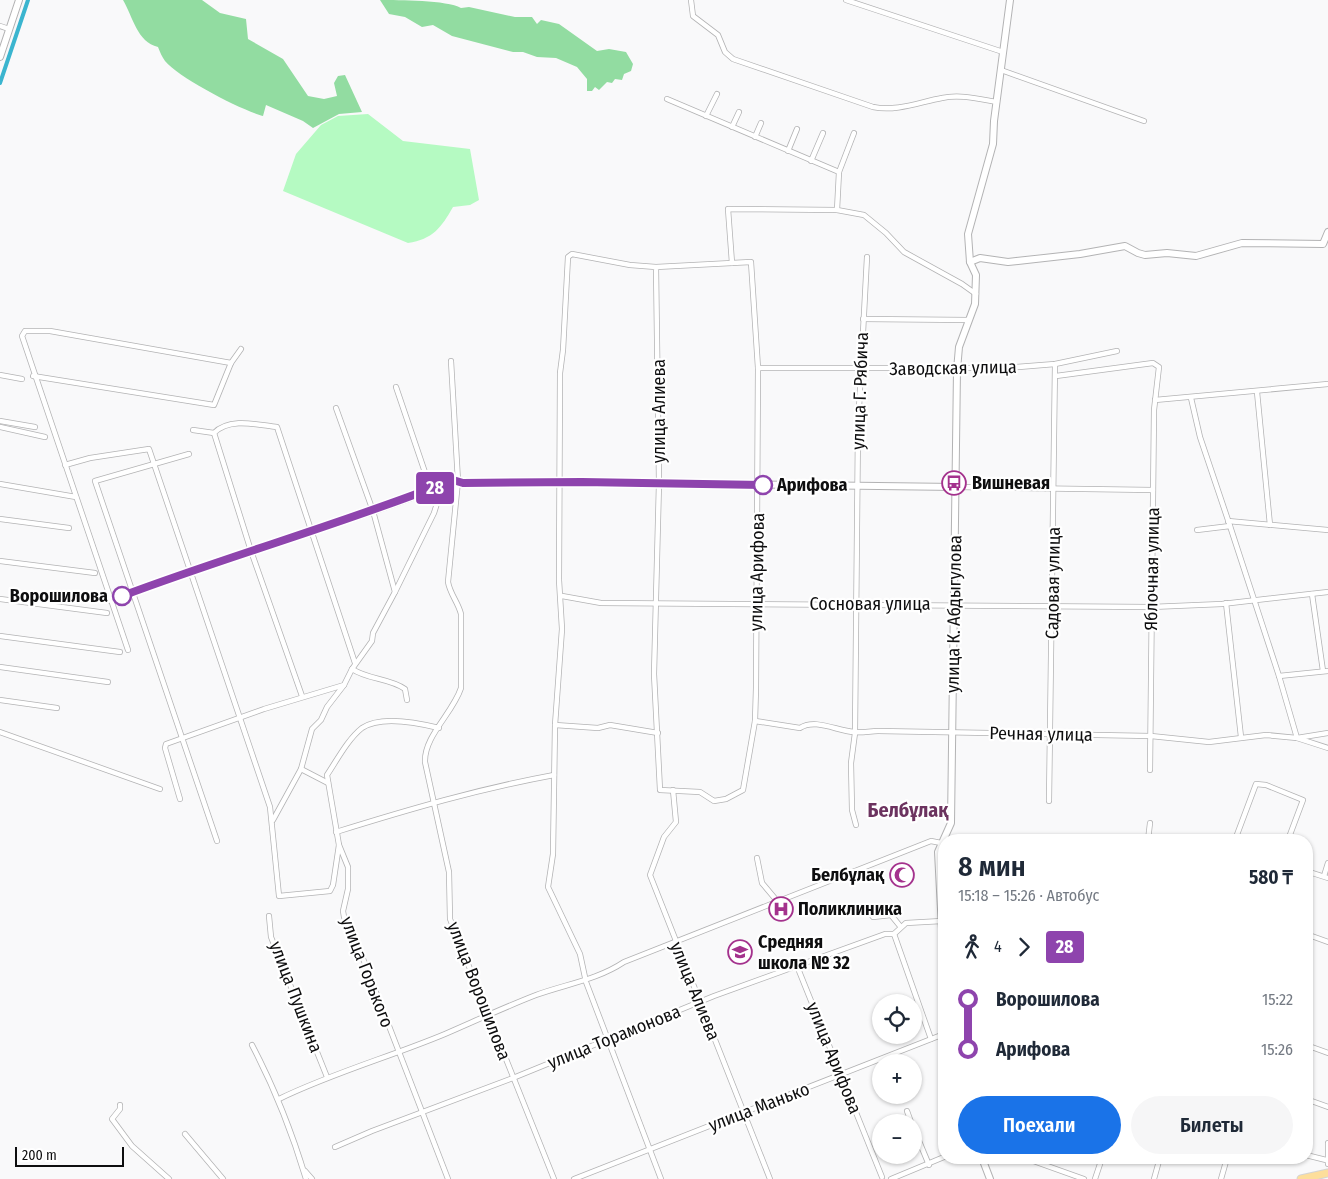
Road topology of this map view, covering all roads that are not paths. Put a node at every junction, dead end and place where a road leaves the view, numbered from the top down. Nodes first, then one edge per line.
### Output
1 (19, 0) edge
2 (691, 0) edge
3 (846, 0) edge
4 (1010, 0) edge
5 (0, 26) edge
6 (9, 29) junction
7 (1003, 52) junction
8 (0, 57) edge
9 (1001, 70) junction
10 (717, 94) dead end
11 (667, 99) dead end
12 (997, 102) junction
13 (739, 112) dead end
14 (706, 116) junction
15 (1144, 120) dead end
16 (761, 123) dead end
17 (732, 127) junction
18 (797, 129) dead end
19 (823, 133) dead end
20 (854, 133) dead end
21 (755, 137) junction
22 (788, 151) junction
23 (811, 161) junction
24 (839, 172) junction
25 (837, 210) junction
26 (1328, 232) edge
27 (1326, 245) edge
28 (867, 257) dead end
29 (970, 262) junction
30 (732, 263) junction
31 (656, 268) junction
32 (976, 294) junction
33 (863, 319) junction
34 (969, 320) junction
35 (241, 349) dead end
36 (1117, 351) dead end
37 (451, 361) dead end
38 (231, 363) junction
39 (1055, 364) junction
40 (758, 368) junction
41 (860, 369) junction
42 (957, 370) junction
43 (0, 375) edge
44 (33, 376) junction
45 (1056, 376) junction
46 (22, 380) dead end
47 (1328, 384) edge
48 (396, 387) dead end
49 (1257, 392) junction
50 (1191, 398) junction
51 (1155, 400) junction
52 (336, 408) dead end
53 (0, 421) edge
54 (0, 427) edge
55 (36, 427) dead end
56 (193, 430) dead end
57 (214, 433) junction
58 (45, 437) dead end
59 (189, 454) dead end
60 (153, 463) junction
61 (65, 465) junction
62 (458, 481) junction
63 (561, 482) junction
64 (659, 483) junction
65 (0, 484) edge
66 (443, 484) junction
67 (758, 485) junction
68 (857, 486) junction
69 (956, 487) junction
70 (1054, 487) junction
71 (431, 490) junction
72 (1153, 490) junction
73 (76, 497) junction
74 (373, 511) junction
75 (0, 519) edge
76 (1228, 521) junction
77 (1270, 525) junction
78 (1230, 526) junction
79 (68, 528) dead end
80 (312, 530) junction
81 (1197, 530) dead end
82 (1328, 530) edge
83 (251, 551) junction
84 (0, 561) edge
85 (189, 571) junction
86 (95, 573) dead end
87 (133, 592) junction
88 (395, 592) junction
89 (1328, 592) edge
90 (1312, 594) junction
91 (562, 596) junction
92 (0, 599) edge
93 (111, 600) junction
94 (1253, 601) junction
95 (657, 602) junction
96 (756, 603) junction
97 (1226, 603) junction
98 (855, 604) junction
99 (954, 604) junction
100 (1052, 606) junction
101 (1151, 607) junction
102 (107, 613) dead end
103 (0, 636) edge
104 (128, 650) dead end
105 (120, 652) dead end
106 (356, 663) junction
107 (0, 666) edge
108 (352, 669) junction
109 (1326, 671) edge
110 (1279, 676) junction
111 (108, 682) dead end
112 (344, 685) junction
113 (302, 696) junction
114 (0, 700) edge
115 (407, 700) dead end
116 (57, 708) dead end
117 (241, 718) junction
118 (755, 720) junction
119 (555, 725) junction
120 (439, 728) junction
121 (0, 732) edge
122 (952, 732) junction
123 (658, 733) junction
124 (855, 733) junction
125 (1328, 733) edge
126 (1051, 734) junction
127 (1151, 736) junction
128 (1241, 737) junction
129 (1297, 738) junction
130 (182, 740) junction
131 (1328, 748) edge
132 (301, 769) junction
133 (1150, 770) dead end
134 (554, 775) junction
135 (328, 783) junction
136 (160, 789) dead end
137 (673, 790) junction
138 (180, 800) dead end
139 (434, 801) junction
140 (1049, 801) dead end
141 (272, 821) junction
142 (1150, 823) dead end
143 (856, 825) dead end
144 (336, 832) junction
145 (946, 834) edge
146 (1149, 834) edge
147 (1237, 834) edge
148 (1290, 834) edge
149 (217, 841) dead end
150 (938, 842) edge
151 (339, 845) junction
152 (938, 852) edge
153 (757, 858) dead end
154 (1328, 863) edge
155 (1313, 872) edge
156 (1326, 877) edge
157 (938, 891) edge
158 (778, 902) junction
159 (867, 909) dead end
160 (269, 916) dead end
161 (938, 921) edge
162 (900, 926) junction
163 (894, 934) junction
164 (1313, 937) edge
165 (1328, 942) edge
166 (676, 943) junction
167 (797, 966) junction
168 (586, 982) junction
169 (700, 1002) junction
170 (488, 1014) junction
171 (938, 1036) edge
172 (931, 1039) junction
173 (607, 1041) junction
174 (252, 1045) dead end
175 (1313, 1048) edge
176 (398, 1051) junction
177 (1328, 1053) edge
178 (841, 1075) junction
179 (327, 1077) junction
180 (513, 1078) junction
181 (278, 1099) junction
182 (1313, 1102) edge
183 (120, 1105) dead end
184 (1328, 1107) edge
185 (907, 1111) dead end
186 (744, 1112) junction
187 (423, 1114) junction
188 (908, 1114) edge
189 (185, 1134) dead end
190 (1328, 1143) edge
191 (335, 1147) dead end
192 (922, 1148) edge
193 (649, 1150) junction
194 (1313, 1157) edge
195 (938, 1160) edge
196 (1327, 1162) edge
197 (984, 1164) edge
198 (1042, 1164) edge
199 (1100, 1164) edge
200 (1158, 1164) edge
201 (1225, 1164) edge
202 (929, 1165) junction
203 (303, 1169) junction
204 (1328, 1173) edge
205 (881, 1178) edge
206 (170, 1179) edge
207 (223, 1179) edge
208 (306, 1179) edge
209 (312, 1179) edge
210 (448, 1179) edge
211 (554, 1179) edge
212 (574, 1179) edge
213 (661, 1179) edge
214 (770, 1179) edge
215 (889, 1179) edge
216 (990, 1179) edge
217 (1084, 1179) edge
218 (1095, 1179) edge
219 (1154, 1179) edge
220 (1221, 1179) edge
221 (1301, 1179) edge

1 - 6 street
2 - 12 street
3 - 7 street
4 - 7 street, улица К. Абдыгулова
5 - 6 street
6 - 8 street
7 - 9 street, улица К. Абдыгулова
9 - 12 street, улица К. Абдыгулова
9 - 15 street
10 - 14 street
11 - 14 street
12 - 29 street, улица К. Абдыгулова
13 - 17 street
14 - 17 street
16 - 21 street
17 - 21 street
18 - 22 street
19 - 23 street
20 - 24 street
21 - 22 street
22 - 23 street
23 - 24 street
24 - 25 street
25 - 30 street
25 - 32 street
26 - 27 street
27 - 29 street
28 - 33 street, улица Г. Рябича
29 - 32 street, улица К. Абдыгулова
30 - 31 street
30 - 40 street, улица Арифова
31 - 63 street
31 - 64 street, улица Алиева
32 - 34 street, улица К. Абдыгулова
33 - 34 street
33 - 41 street, улица Г. Рябича
34 - 42 street, улица К. Абдыгулова
35 - 38 street
36 - 39 street, Заводская улица
37 - 62 street, улица Ворошилова
38 - 44 street
38 - 44 street
39 - 42 street, Заводская улица
39 - 45 street, Садовая улица
40 - 41 street, Заводская улица
40 - 67 street, улица Арифова
41 - 42 street, Заводская улица
41 - 68 street, улица Г. Рябича
42 - 69 street, улица К. Абдыгулова
43 - 46 street
44 - 61 street
45 - 51 street, Яблочная улица
45 - 70 street, Садовая улица
47 - 49 street
48 - 71 street
49 - 50 street
49 - 77 street
50 - 51 street
50 - 76 street
51 - 72 street, Яблочная улица
52 - 74 street
53 - 55 street
54 - 58 street
56 - 57 street
57 - 80 street
57 - 83 street
59 - 60 street
60 - 61 street
60 - 85 street
60 - 87 street
61 - 73 street
62 - 63 street
62 - 66 street
62 - 120 street, улица Ворошилова
63 - 64 street
63 - 91 street
64 - 67 street
64 - 95 street, улица Алиева
65 - 73 street
66 - 71 street
66 - 88 street
67 - 68 street
67 - 96 street, улица Арифова
68 - 69 street
68 - 98 street, улица Г. Рябича
69 - 70 street
69 - 99 street, улица К. Абдыгулова
70 - 72 street
70 - 100 street, Садовая улица
71 - 74 street
72 - 101 street, Яблочная улица
73 - 93 street
74 - 80 street
74 - 88 street
75 - 79 street
76 - 77 street
76 - 78 street
77 - 82 street
78 - 81 street
78 - 94 street
80 - 83 street
80 - 106 street
83 - 85 street
83 - 113 street
84 - 86 street
85 - 87 street
85 - 117 street
87 - 93 street
87 - 130 street
88 - 106 street
89 - 90 street, Сосновая улица
90 - 94 street, Сосновая улица
90 - 109 street
91 - 95 street, Сосновая улица
91 - 119 street
92 - 102 street
93 - 104 street
94 - 97 street, Сосновая улица
94 - 110 street
95 - 96 street, Сосновая улица
95 - 123 street, улица Алиева
96 - 98 street, Сосновая улица
96 - 118 street, улица Арифова
97 - 101 street, Сосновая улица
97 - 128 street
98 - 99 street, Сосновая улица
98 - 124 street, улица Г. Рябича
99 - 100 street, Сосновая улица
99 - 122 street, улица К. Абдыгулова
100 - 101 street, Сосновая улица
100 - 126 street, Садовая улица
101 - 127 street, Яблочная улица
103 - 105 street
106 - 108 street
107 - 111 street
108 - 112 street
108 - 115 street
109 - 110 street
110 - 129 street
112 - 113 street
112 - 132 street
113 - 117 street
114 - 116 street
117 - 130 street
117 - 141 street
118 - 124 street, Речная улица
118 - 137 street, улица Арифова
119 - 123 street
119 - 134 street
120 - 135 street
120 - 139 street, улица Ворошилова
121 - 136 street
122 - 124 street, Речная улица
122 - 126 street, Речная улица
122 - 145 street, улица К. Абдыгулова
123 - 137 street, улица Алиева
124 - 143 street, улица Г. Рябича
125 - 129 street
126 - 127 street, Речная улица
126 - 140 street, Садовая улица
127 - 128 street, Речная улица
127 - 133 street, Яблочная улица
128 - 129 street, Речная улица
129 - 131 street, Речная улица
130 - 138 street
130 - 149 street
132 - 135 street
132 - 141 street
134 - 139 street
134 - 168 street
135 - 144 street, улица Горького
137 - 166 street, улица Алиева
139 - 144 street
139 - 170 street, улица Ворошилова
141 - 151 street
142 - 146 street
144 - 151 street, улица Горького
147 - 148 street
150 - 158 street
151 - 176 street, улица Горького
152 - 157 street, улица К. Абдыгулова
153 - 158 street
154 - 156 street
155 - 156 street
158 - 166 street
159 - 162 street
160 - 179 street, улица Пушкина
161 - 162 street
162 - 163 street
163 - 167 street, улица Торамонова
163 - 172 street
164 - 165 street
166 - 168 street
166 - 169 street, улица Алиева
167 - 169 street, улица Торамонова
167 - 178 street, улица Арифова
168 - 170 street
168 - 173 street
169 - 173 street, улица Торамонова
169 - 186 street, улица Алиева
170 - 176 street
170 - 180 street, улица Ворошилова
171 - 172 street, улица Манько
172 - 178 street, улица Манько
173 - 180 street, улица Торамонова
173 - 193 street
174 - 181 street
175 - 177 street
176 - 179 street
176 - 187 street, улица Горького
178 - 186 street, улица Манько
178 - 205 street, улица Арифова
179 - 181 street
180 - 187 street, улица Торамонова
180 - 211 street, улица Ворошилова
181 - 203 street
182 - 184 street
183 - 206 street
185 - 188 street
186 - 193 street, улица Манько
186 - 214 street, улица Алиева
187 - 191 street, улица Торамонова
187 - 210 street, улица Горького
189 - 207 street
190 - 196 street
192 - 202 street
193 - 212 street, улица Манько
193 - 213 street
194 - 196 street
195 - 202 street
197 - 216 street
198 - 217 street
199 - 218 street
200 - 219 street
201 - 220 street
202 - 215 street
203 - 208 street
203 - 209 street
204 - 221 main road
205 - 215 street

